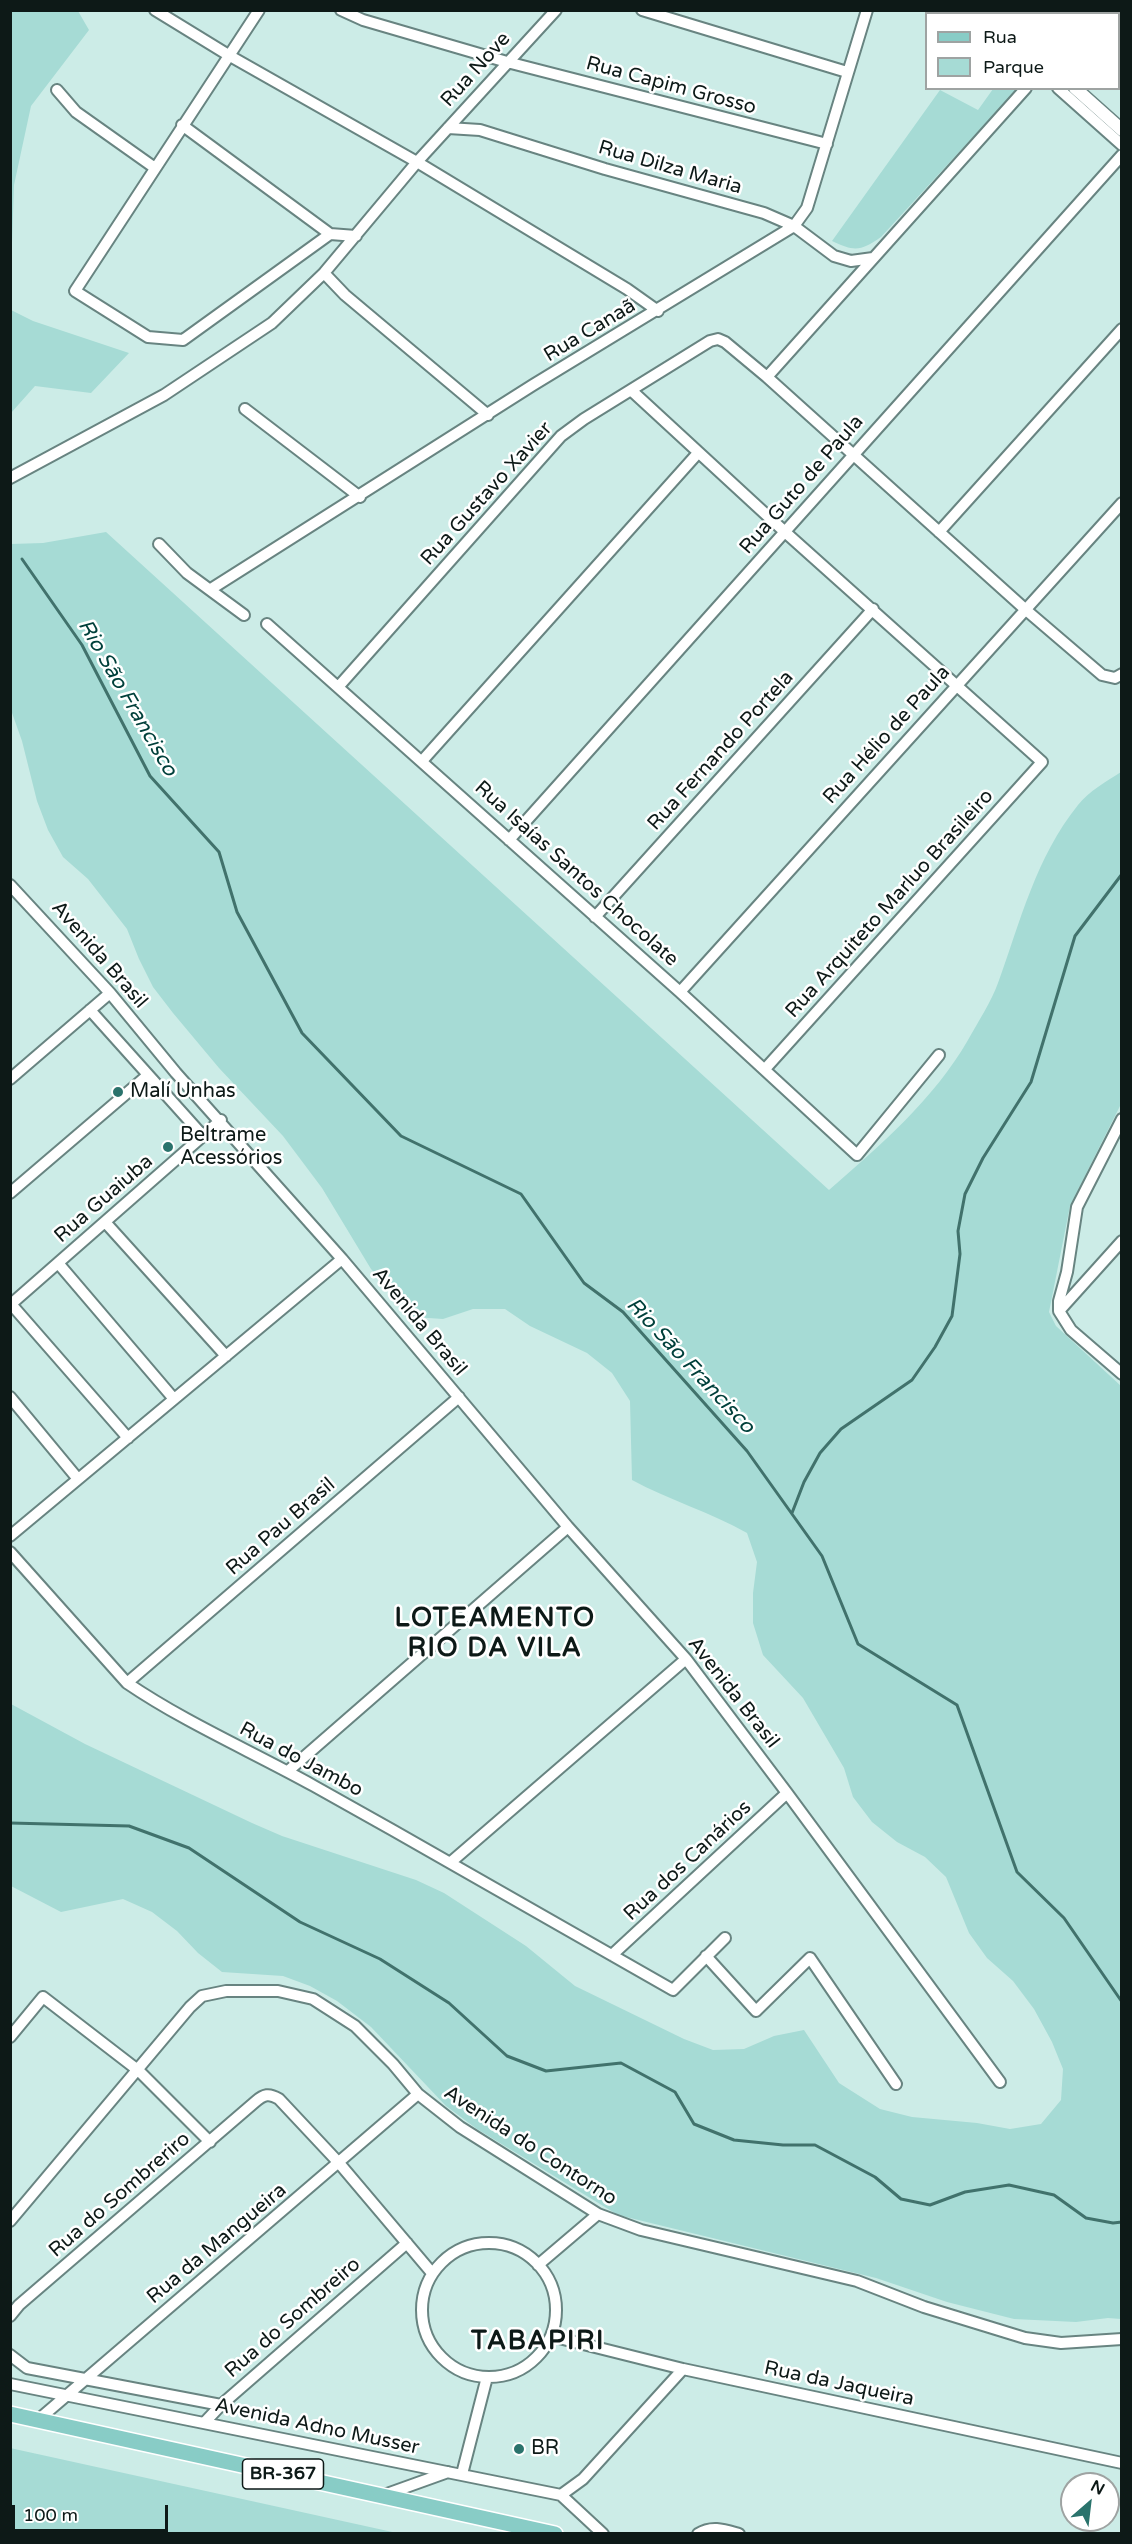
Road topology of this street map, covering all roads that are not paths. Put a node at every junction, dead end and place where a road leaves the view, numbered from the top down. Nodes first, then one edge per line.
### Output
1 (155, 10) edge
2 (260, 10) edge
3 (341, 10) edge
4 (556, 10) edge
5 (642, 10) edge
6 (867, 10) edge
7 (230, 56) junction
8 (507, 62) junction
9 (847, 72) junction
10 (57, 90) dead end
11 (1024, 90) edge
12 (1060, 90) edge
13 (1077, 90) edge
14 (182, 125) junction
15 (448, 128) junction
16 (1122, 130) edge
17 (827, 144) junction
18 (1122, 145) edge
19 (1122, 155) edge
20 (417, 162) junction
21 (155, 168) junction
22 (794, 226) junction
23 (330, 234) junction
24 (356, 236) junction
25 (873, 258) junction
26 (324, 273) junction
27 (658, 311) junction
28 (1122, 329) edge
29 (767, 377) junction
30 (632, 391) junction
31 (245, 409) dead end
32 (488, 415) junction
33 (698, 453) junction
34 (853, 454) junction
35 (10, 478) edge
36 (360, 497) junction
37 (1122, 503) edge
38 (785, 532) junction
39 (939, 532) junction
40 (159, 544) dead end
41 (211, 589) junction
42 (873, 609) junction
43 (1026, 610) junction
44 (244, 615) dead end
45 (267, 624) dead end
46 (1118, 676) edge
47 (956, 685) junction
48 (339, 686) junction
49 (422, 761) junction
50 (509, 840) junction
51 (10, 885) edge
52 (595, 917) junction
53 (680, 992) junction
54 (110, 993) junction
55 (90, 1010) junction
56 (939, 1055) dead end
57 (765, 1069) junction
58 (148, 1075) junction
59 (10, 1079) edge
60 (1122, 1119) edge
61 (221, 1120) junction
62 (203, 1136) junction
63 (10, 1193) edge
64 (105, 1222) junction
65 (1122, 1241) edge
66 (342, 1258) junction
67 (58, 1263) junction
68 (11, 1304) edge
69 (1059, 1311) junction
70 (226, 1356) junction
71 (1122, 1374) edge
72 (10, 1397) edge
73 (459, 1397) junction
74 (174, 1399) junction
75 (128, 1438) junction
76 (78, 1479) junction
77 (568, 1527) junction
78 (10, 1536) edge
79 (10, 1552) edge
80 (686, 1659) junction
81 (127, 1683) junction
82 (288, 1771) junction
83 (787, 1793) junction
84 (451, 1862) junction
85 (725, 1938) dead end
86 (612, 1955) junction
87 (706, 1956) junction
88 (10, 2037) edge
89 (139, 2070) junction
90 (1000, 2082) dead end
91 (896, 2084) dead end
92 (418, 2094) junction
93 (210, 2142) junction
94 (339, 2163) junction
95 (598, 2214) junction
96 (10, 2221) edge
97 (407, 2243) junction
98 (538, 2265) junction
99 (432, 2273) junction
100 (10, 2316) edge
101 (551, 2336) junction
102 (1122, 2339) edge
103 (10, 2355) edge
104 (683, 2369) junction
105 (487, 2377) junction
106 (87, 2379) junction
107 (10, 2384) edge
108 (65, 2396) junction
109 (221, 2405) junction
110 (10, 2414) edge
111 (38, 2420) junction
112 (205, 2422) junction
113 (1122, 2463) edge
114 (448, 2472) junction
115 (462, 2474) junction
116 (383, 2495) junction
117 (561, 2495) junction
118 (555, 2534) edge
119 (603, 2534) edge
120 (698, 2534) edge
121 (740, 2534) edge

1 - 7 street
2 - 7 street
3 - 8 street, Rua Capim Grosso
4 - 8 street, Rua Nove
5 - 9 street
6 - 9 street, Rua Canaã
7 - 14 street
7 - 20 street
8 - 15 street, Rua Nove
8 - 17 street, Rua Capim Grosso
9 - 17 street, Rua Canaã
10 - 21 street
11 - 25 street
12 - 18 street
13 - 16 street
14 - 21 street
14 - 23 street
15 - 20 street, Rua Nove
15 - 22 street, Rua Dilza Maria
17 - 22 street, Rua Canaã
19 - 34 street, Rua Guto de Paula
20 - 24 street, Rua Nove
20 - 27 street
21 - 23 street
22 - 25 street, Rua Dilza Maria
22 - 27 street, Rua Canaã
23 - 24 street
24 - 26 street, Rua Nove
25 - 29 street
26 - 32 street
26 - 35 street, Rua Nove
27 - 32 street, Rua Canaã
28 - 39 street
29 - 30 street, Rua Gustavo Xavier
29 - 34 street
30 - 33 street
30 - 48 street, Rua Gustavo Xavier
31 - 36 street
32 - 36 street, Rua Canaã
33 - 38 street
33 - 49 street
34 - 38 street, Rua Guto de Paula
34 - 39 street
36 - 41 street, Rua Canaã
37 - 43 street, Rua Hélio de Paula
38 - 42 street
38 - 50 street, Rua Guto de Paula
39 - 43 street
40 - 41 street
41 - 44 street
42 - 47 street
42 - 52 street, Rua Fernando Portela
43 - 46 street
43 - 47 street, Rua Hélio de Paula
45 - 48 street, Rua Isaías Santos Chocolate
47 - 53 street, Rua Hélio de Paula
47 - 57 street, Rua Arquiteto Marluo Brasileiro
48 - 49 street, Rua Isaías Santos Chocolate
49 - 50 street, Rua Isaías Santos Chocolate
50 - 52 street, Rua Isaías Santos Chocolate
51 - 54 street, Avenida Brasil
52 - 53 street, Rua Isaías Santos Chocolate
53 - 57 street, Rua Isaías Santos Chocolate
54 - 55 street
54 - 61 street, Avenida Brasil
55 - 58 street
55 - 59 street
56 - 57 street, Rua Isaías Santos Chocolate
58 - 62 street
58 - 63 street
60 - 69 street
61 - 62 street, Rua Guaiuba
61 - 66 street, Avenida Brasil
62 - 64 street, Rua Guaiuba
64 - 67 street, Rua Guaiuba
64 - 70 street
65 - 69 street
66 - 70 street
66 - 73 street, Avenida Brasil
67 - 68 street, Rua Guaiuba
67 - 74 street
68 - 75 street
69 - 71 street
70 - 74 street
72 - 76 street
73 - 77 street, Avenida Brasil
73 - 81 street, Rua Pau Brasil
74 - 75 street
75 - 76 street
76 - 78 street
77 - 80 street, Avenida Brasil
77 - 82 street
79 - 81 street, Rua do Jambo
80 - 83 street, Avenida Brasil
80 - 84 street
81 - 82 street, Rua do Jambo
82 - 84 street, Rua do Jambo
83 - 86 street, Rua dos Canários
83 - 90 street, Avenida Brasil
84 - 86 street, Rua do Jambo
85 - 87 street
86 - 87 street, Rua do Jambo
87 - 91 street
88 - 89 street
89 - 92 street, Avenida do Contorno
89 - 93 street
89 - 96 street, Avenida do Contorno
92 - 94 street, Rua da Mangueira
92 - 95 street, Avenida do Contorno
93 - 94 street, Rua do Sombreriro
93 - 100 street, Rua do Sombreriro
94 - 97 street
94 - 106 street, Rua da Mangueira
95 - 98 street
95 - 102 street, Avenida do Contorno
97 - 99 street
97 - 109 street, Rua do Sombreiro
98 - 99 street
98 - 101 street
99 - 105 street
101 - 104 street, Rua da Jaqueira
101 - 105 street
103 - 106 street
104 - 113 street, Rua da Jaqueira
104 - 117 street
105 - 115 street
106 - 108 street, Rua da Mangueira
106 - 109 street
107 - 108 street, Avenida Adno Musser
108 - 111 street, Rua da Mangueira
108 - 112 street, Avenida Adno Musser
109 - 112 street, Rua do Sombreiro
110 - 111 main road, BR-367
111 - 116 main road, BR-367
112 - 114 street, Avenida Adno Musser
114 - 115 street, Avenida Adno Musser
114 - 116 street
115 - 117 street, Avenida Adno Musser
116 - 118 main road, BR-367
117 - 119 street
120 - 121 street

